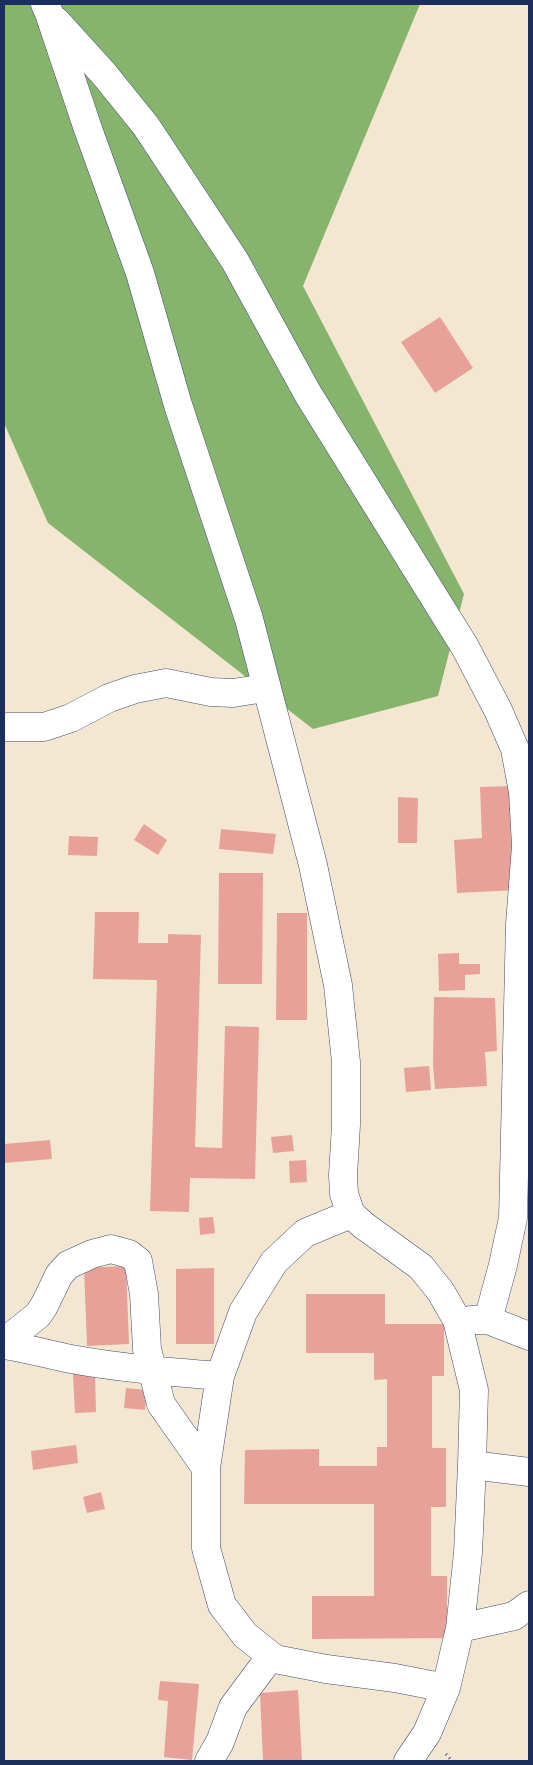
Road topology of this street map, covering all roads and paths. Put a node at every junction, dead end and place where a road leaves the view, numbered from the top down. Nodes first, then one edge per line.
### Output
1 (47, 8) edge
2 (265, 688) junction
3 (4, 727) edge
4 (351, 1214) junction
5 (457, 1320) junction
6 (488, 1320) junction
7 (529, 1336) edge
8 (4, 1344) edge
9 (152, 1371) junction
10 (220, 1376) junction
11 (472, 1465) junction
12 (206, 1468) junction
13 (529, 1472) edge
14 (529, 1604) edge
15 (460, 1628) junction
16 (271, 1656) junction
17 (446, 1688) junction
18 (209, 1761) edge
19 (408, 1761) edge

1 - 2 street
1 - 6 street
2 - 3 street
2 - 4 street
4 - 5 street
4 - 10 street
5 - 6 street
5 - 11 street
6 - 7 street
8 - 9 street
8 - 9 street
9 - 10 street
9 - 12 street
10 - 12 street
11 - 13 street
11 - 15 street
12 - 16 street
14 - 15 street
15 - 17 street
16 - 17 street
16 - 18 street
17 - 19 street

